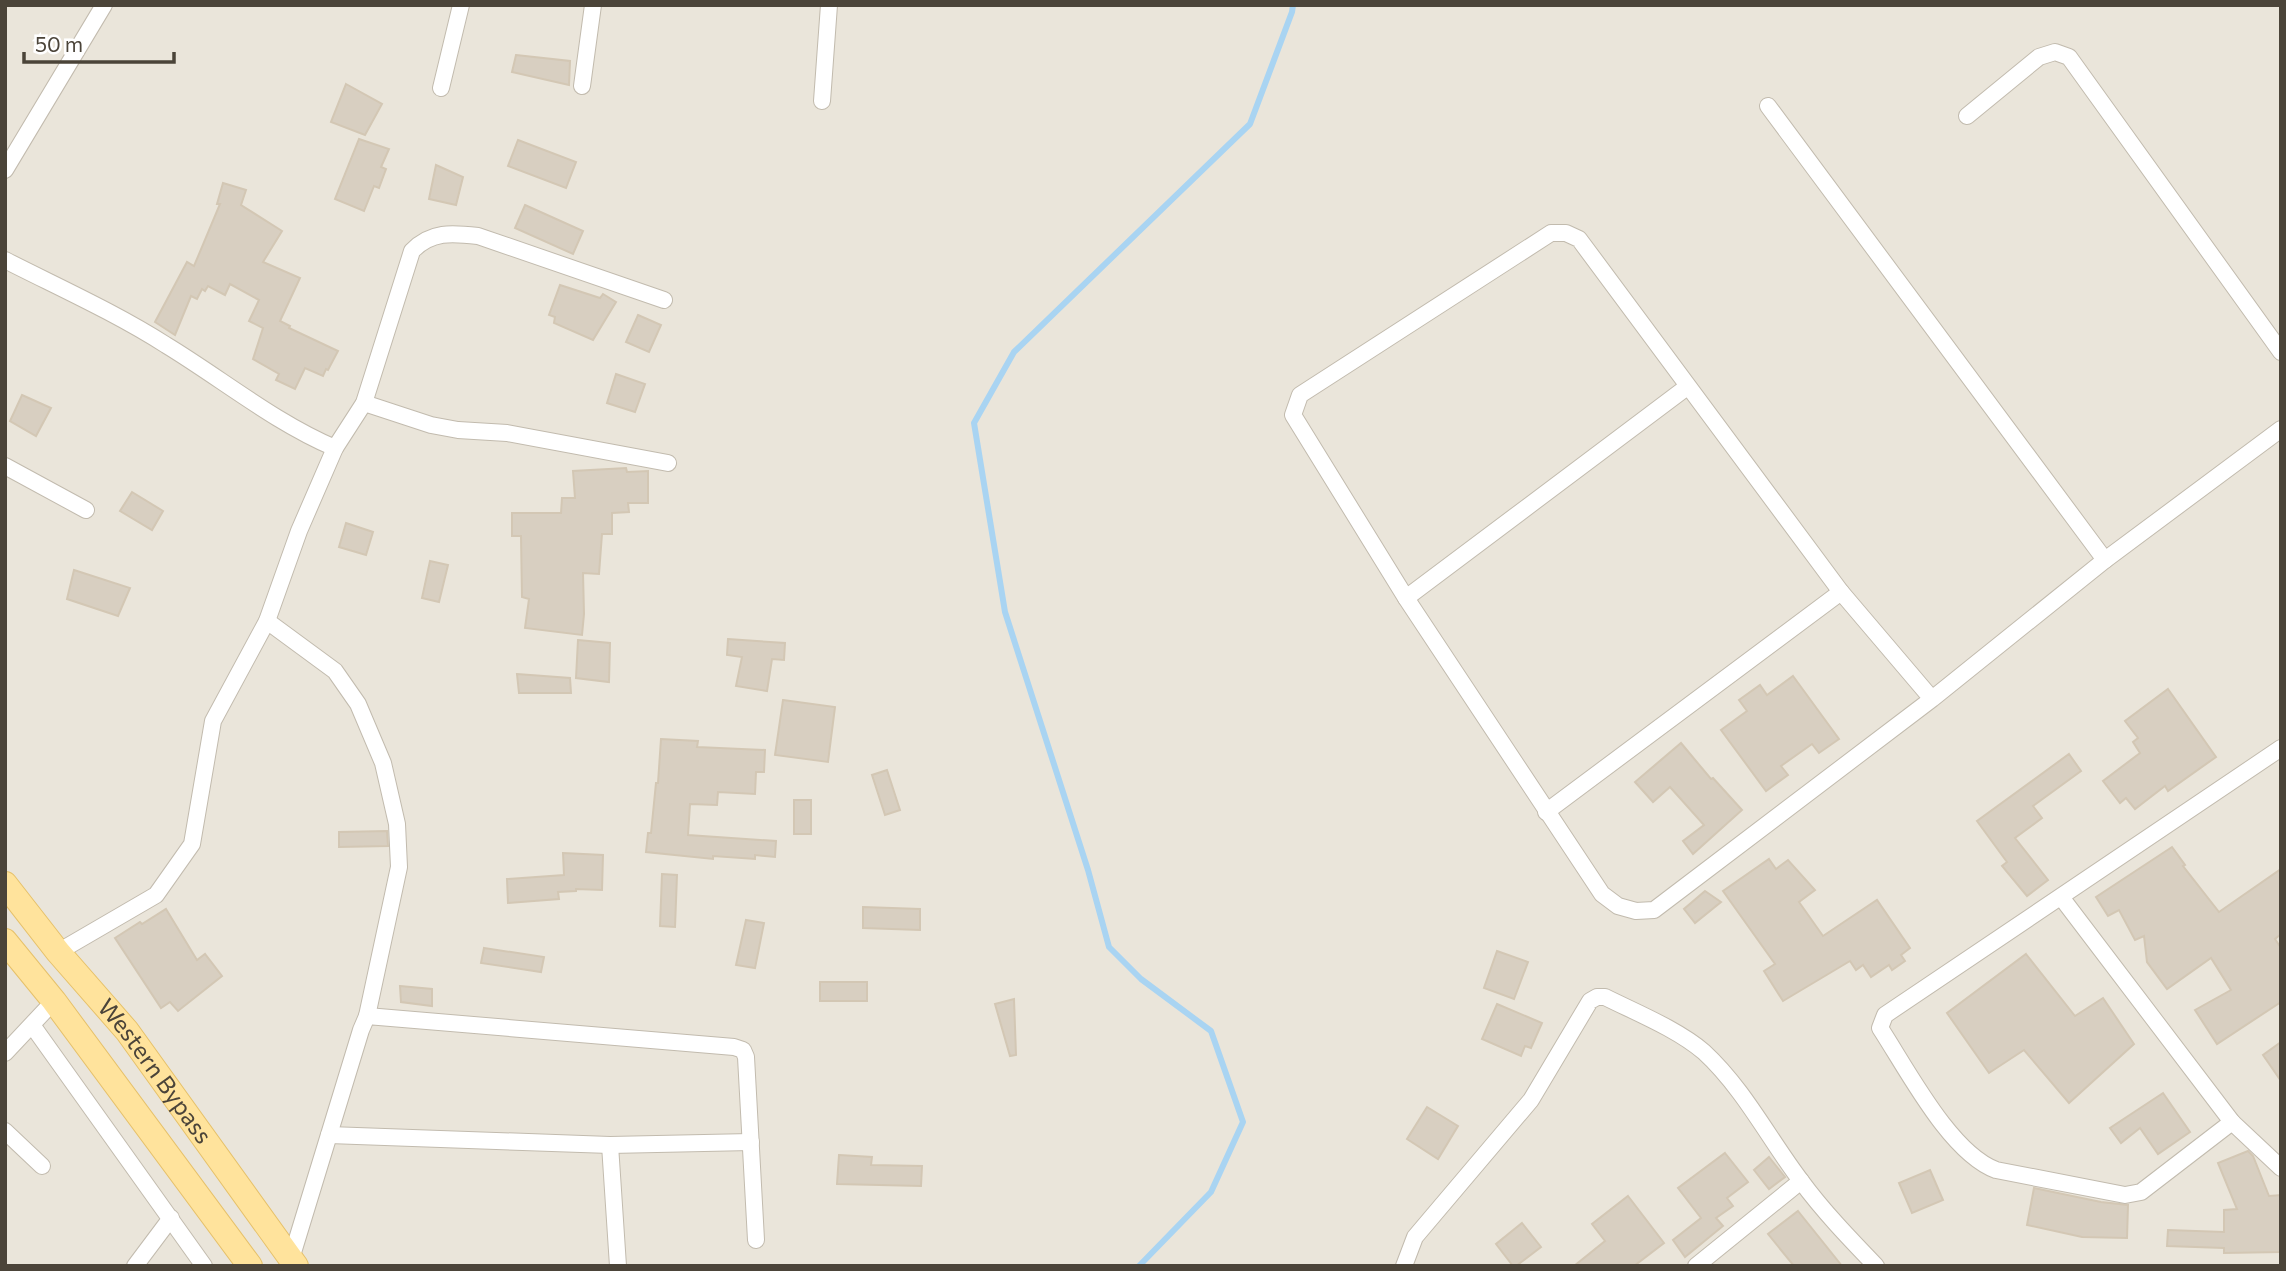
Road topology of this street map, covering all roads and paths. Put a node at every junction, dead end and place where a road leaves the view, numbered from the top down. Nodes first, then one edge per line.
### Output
1 (104, 5) edge
2 (461, 5) edge
3 (593, 5) edge
4 (829, 5) edge
5 (582, 86) dead end
6 (441, 88) dead end
7 (821, 101) dead end
8 (1768, 106) dead end
9 (1967, 116) dead end
10 (5, 170) edge
11 (5, 260) edge
12 (664, 300) dead end
13 (2281, 352) edge
14 (1687, 387) junction
15 (364, 403) junction
16 (2281, 429) edge
17 (335, 447) junction
18 (668, 463) dead end
19 (5, 466) edge
20 (86, 510) dead end
21 (2105, 560) junction
22 (1841, 592) junction
23 (1406, 598) junction
24 (267, 621) junction
25 (1932, 699) junction
26 (2281, 748) edge
27 (1546, 812) junction
28 (5, 884) edge
29 (2061, 897) junction
30 (5, 941) edge
31 (58, 952) junction
32 (54, 1001) junction
33 (367, 1016) junction
34 (32, 1025) junction
35 (5, 1053) edge
36 (2232, 1122) junction
37 (5, 1131) edge
38 (329, 1135) junction
39 (751, 1142) junction
40 (610, 1145) junction
41 (42, 1166) dead end
42 (2281, 1168) edge
43 (1801, 1181) junction
44 (171, 1217) junction
45 (756, 1240) dead end
46 (293, 1262) edge
47 (135, 1266) edge
48 (204, 1266) edge
49 (250, 1266) edge
50 (618, 1266) edge
51 (1404, 1266) edge
52 (1696, 1266) edge
53 (1876, 1266) edge

1 - 10 street
2 - 6 street
3 - 5 street
4 - 7 street
8 - 21 street
9 - 13 street
11 - 17 street
12 - 15 street
14 - 22 street
14 - 23 street
14 - 23 street
15 - 17 street
15 - 18 street
16 - 21 street
17 - 24 street
19 - 20 street
21 - 25 street
22 - 25 street
22 - 27 street
23 - 27 street
24 - 31 street
24 - 33 street
25 - 27 street
26 - 29 street
28 - 31 main road, Western Bypass
29 - 36 street
29 - 36 street
30 - 32 main road, Western Bypass
31 - 46 main road, Western Bypass
32 - 34 street
32 - 49 main road, Western Bypass
33 - 38 street
33 - 39 street
34 - 35 street
34 - 44 street
36 - 42 street
37 - 41 street
38 - 40 street
38 - 46 street
39 - 40 street
39 - 45 street
40 - 50 street
43 - 51 street
43 - 52 street
43 - 53 street
44 - 47 street
44 - 48 street

